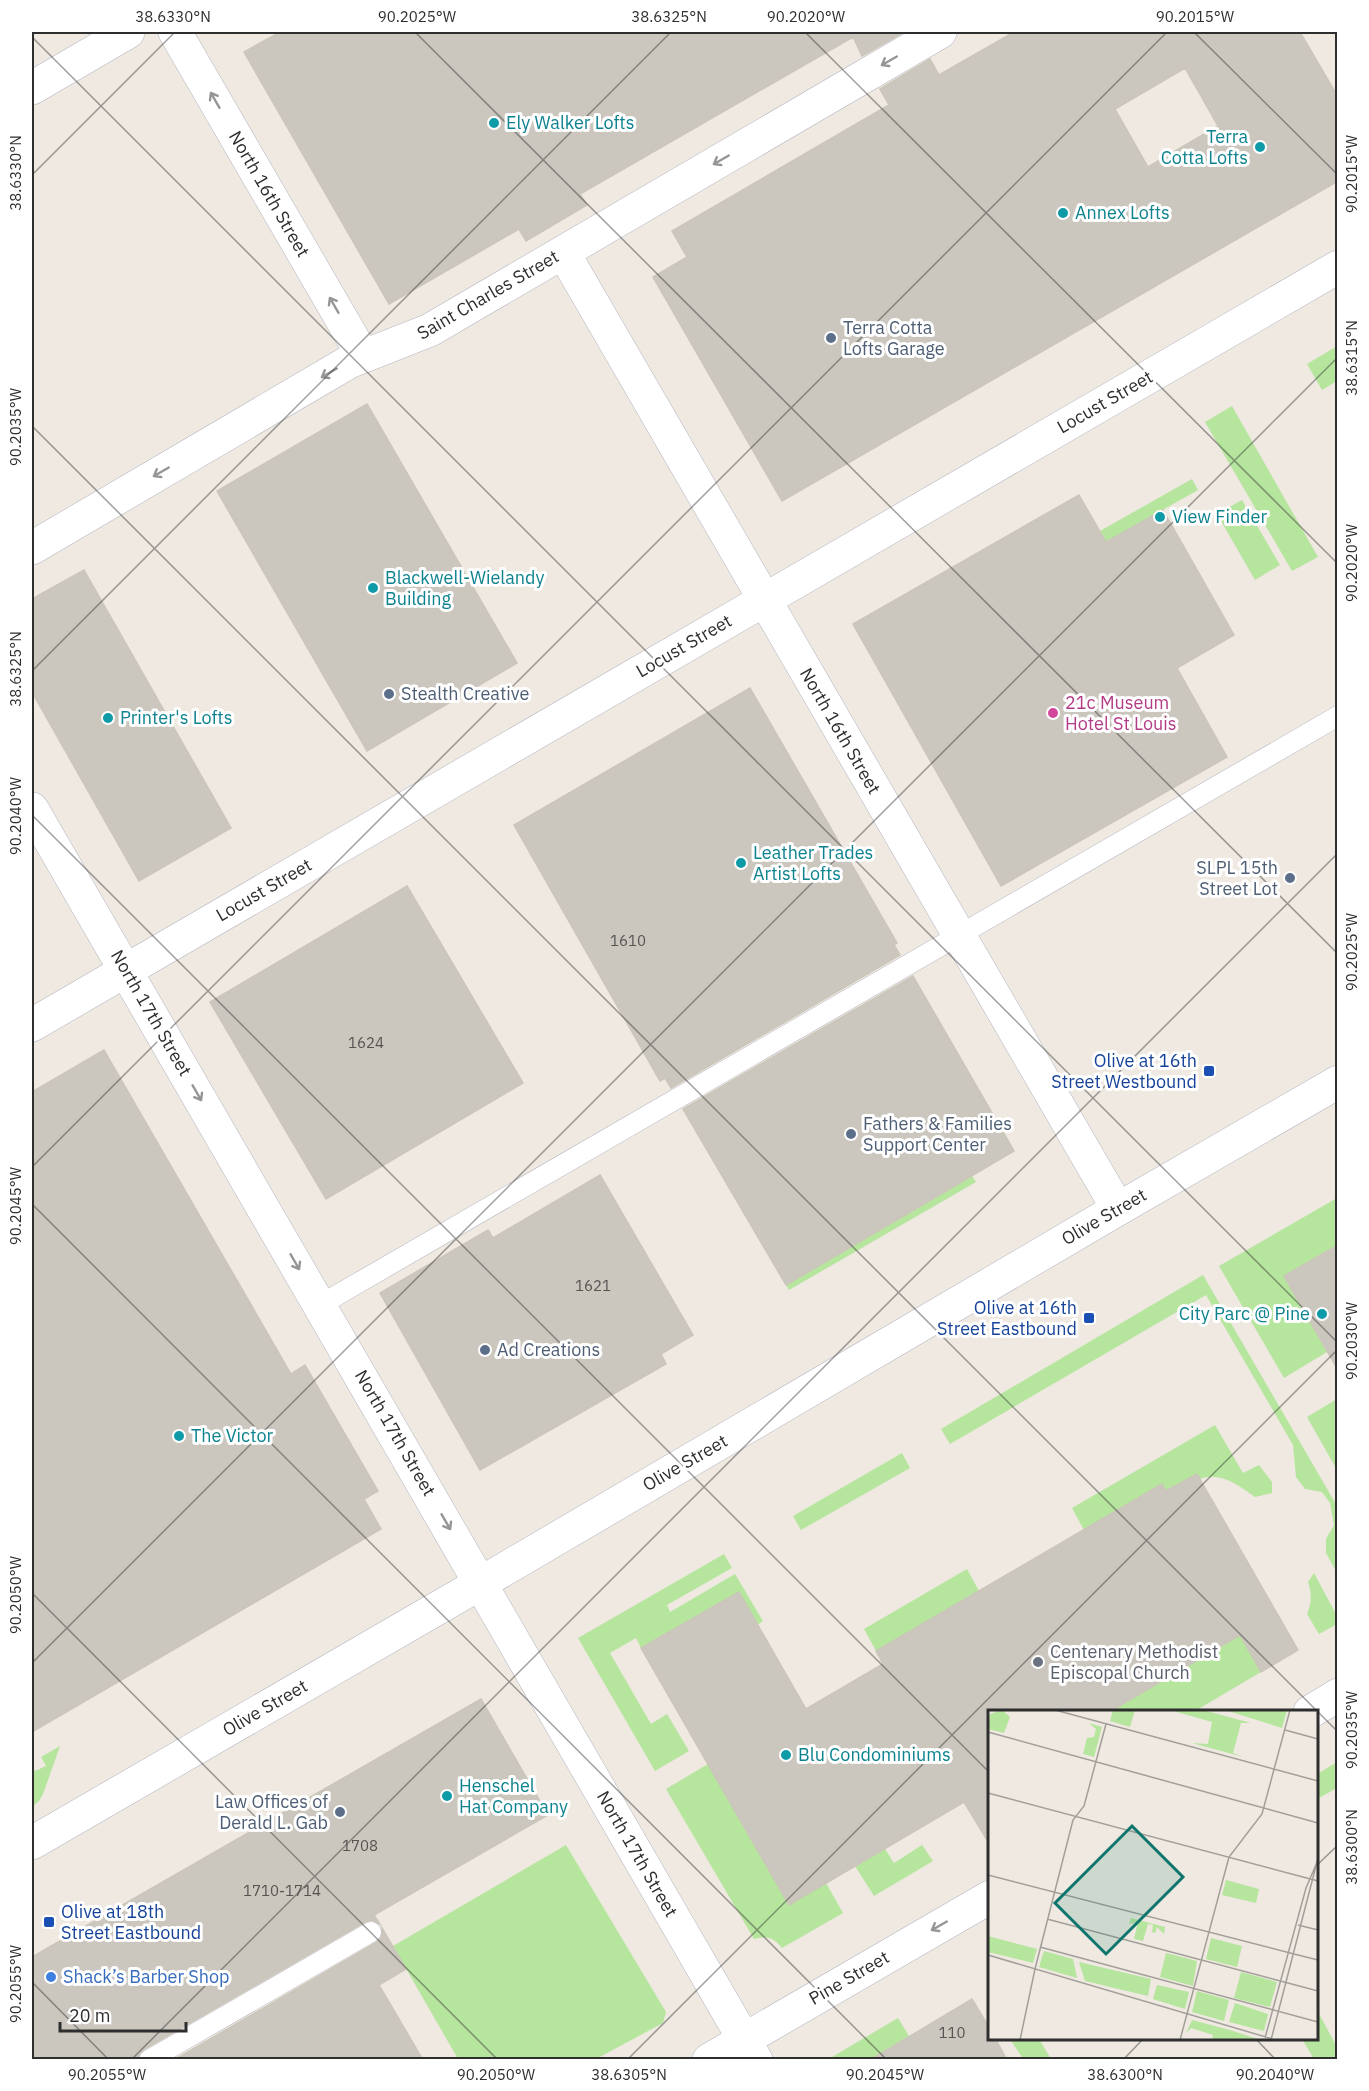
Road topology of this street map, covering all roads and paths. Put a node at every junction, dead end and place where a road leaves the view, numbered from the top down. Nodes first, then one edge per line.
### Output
1 (128, 32) edge
2 (175, 32) edge
3 (940, 32) edge
4 (32, 87) edge
5 (563, 252) junction
6 (1338, 267) edge
7 (363, 356) junction
8 (32, 548) edge
9 (764, 599) junction
10 (1338, 716) edge
11 (32, 809) edge
12 (960, 935) junction
13 (126, 970) junction
14 (32, 1025) edge
15 (1338, 1082) edge
16 (1118, 1209) junction
17 (320, 1305) junction
18 (481, 1583) junction
19 (1338, 1695) edge
20 (1313, 1710) edge
21 (32, 1843) edge
22 (988, 1898) edge
23 (371, 1932) dead end
24 (750, 2050) edge
25 (149, 2060) edge
26 (709, 2060) edge

1 - 4 street
7 -> 2 street, North 16th Street
3 -> 5 street, Saint Charles Street
5 - 7 street, Saint Charles Street
5 - 9 street, North 16th Street
6 - 9 street, Locust Street
7 -> 8 street, Saint Charles Street
9 - 12 street, North 16th Street
9 - 13 street, Locust Street
10 - 12 lane
11 - 13 street, North 17th Street
12 - 16 street, North 16th Street
12 - 17 lane
13 - 14 street, Locust Street
13 -> 17 street, North 17th Street
15 - 16 street, Olive Street
16 - 18 street, Olive Street
17 -> 18 street, North 17th Street
18 - 21 street, Olive Street
18 - 24 street, North 17th Street
19 - 20 street
22 -> 24 street, Pine Street
23 - 25 lane
24 - 26 street, Pine Street

